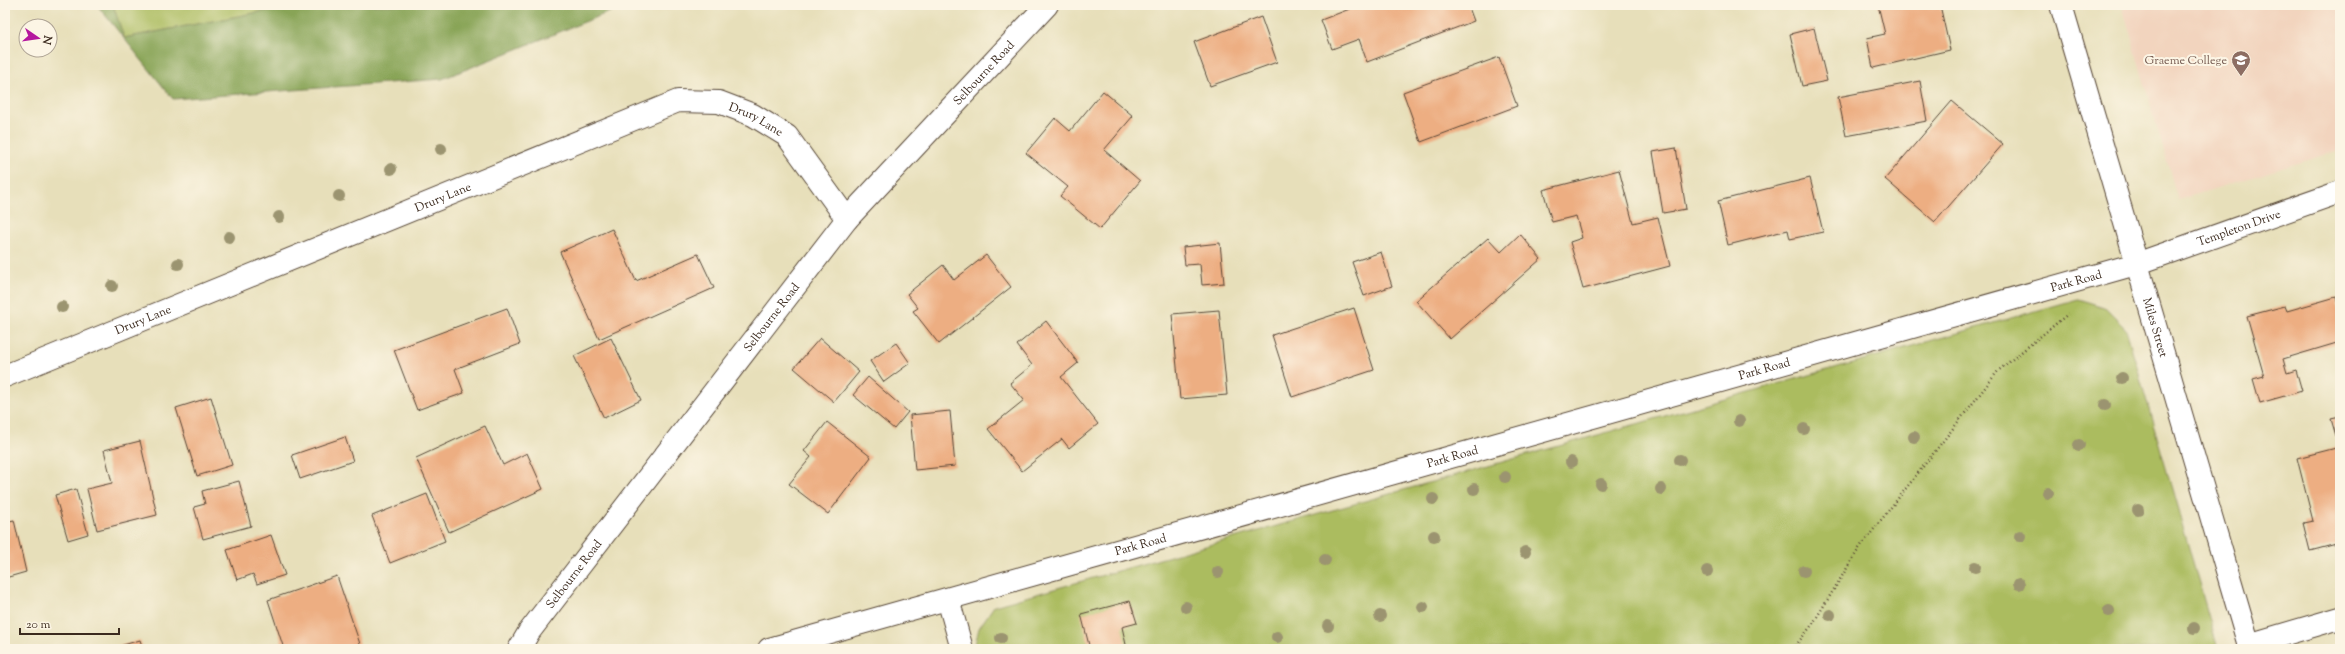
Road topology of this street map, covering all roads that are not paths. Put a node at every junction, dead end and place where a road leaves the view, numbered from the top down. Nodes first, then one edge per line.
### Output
1 (1047, 5) edge
2 (2061, 5) edge
3 (2340, 192) edge
4 (847, 218) junction
5 (2136, 264) junction
6 (5, 376) edge
7 (948, 599) junction
8 (2340, 618) edge
9 (2249, 647) edge
10 (519, 649) edge
11 (769, 649) edge
12 (962, 649) edge

1 - 4 street, Selbourne Road
2 - 5 street, Miles Street
3 - 5 street, Templeton Drive
4 - 6 street, Drury Lane
4 - 10 street, Selbourne Road
5 - 7 street, Park Road
5 - 9 street, Miles Street
7 - 11 street, Park Road
7 - 12 street
8 - 9 street

